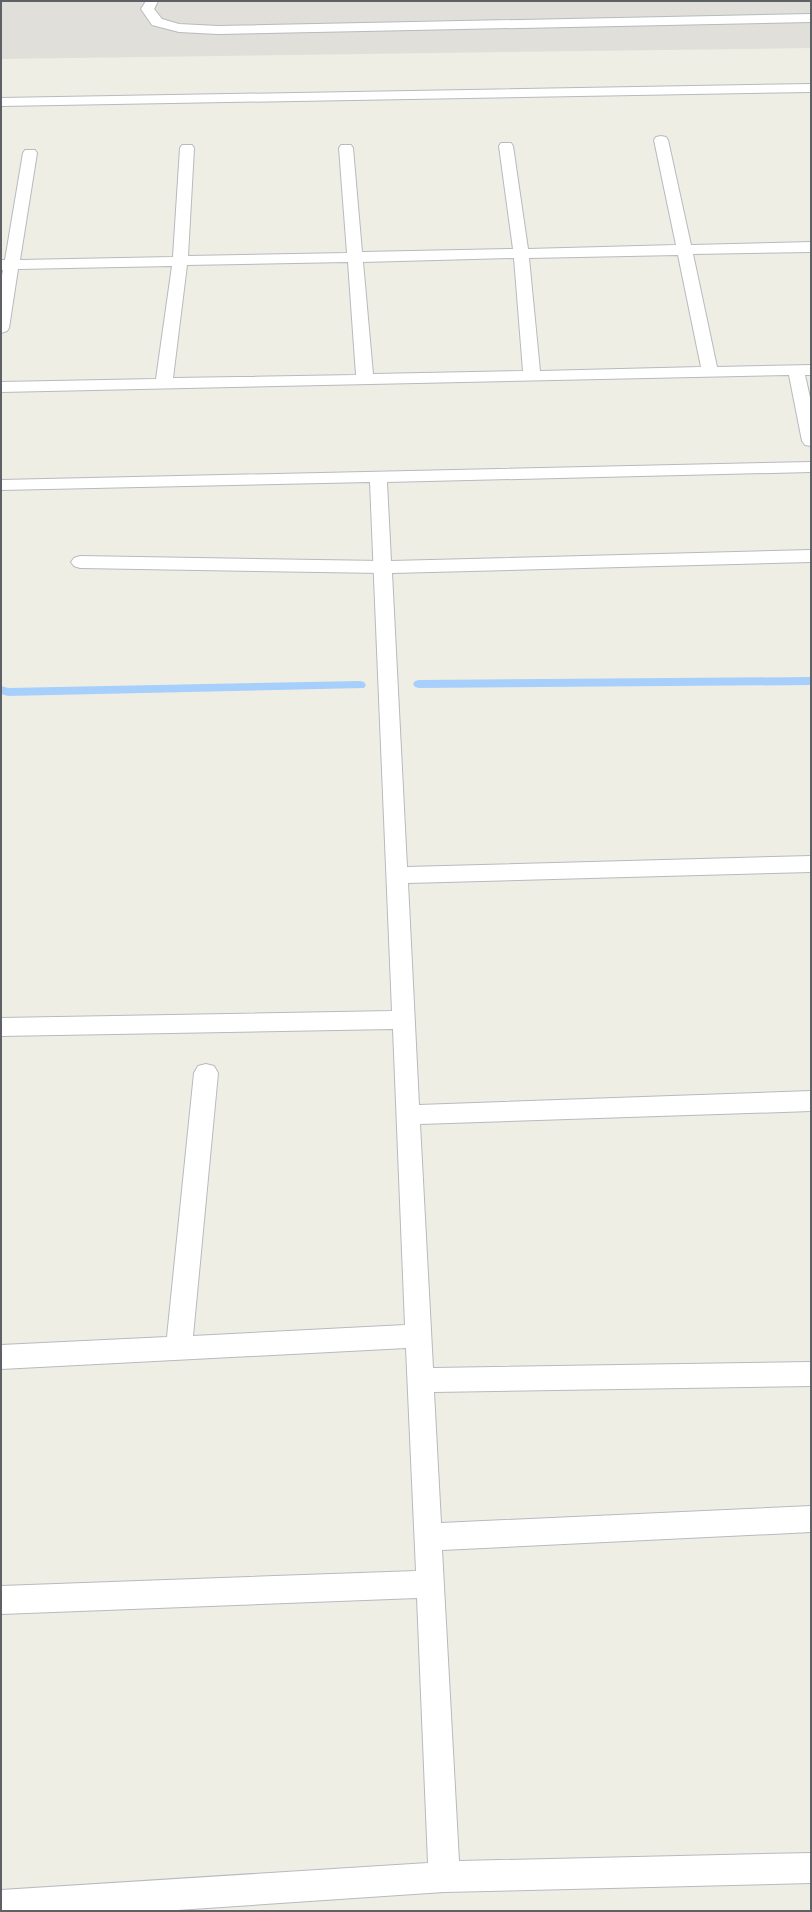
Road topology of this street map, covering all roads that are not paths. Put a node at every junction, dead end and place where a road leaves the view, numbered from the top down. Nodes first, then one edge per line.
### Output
1 (152, 1) edge
2 (811, 18) edge
3 (811, 88) edge
4 (1, 102) edge
5 (661, 140) dead end
6 (506, 146) dead end
7 (188, 148) dead end
8 (346, 148) dead end
9 (30, 152) dead end
10 (811, 247) edge
11 (684, 249) junction
12 (521, 254) junction
13 (355, 257) junction
14 (180, 260) junction
15 (6, 265) edge
16 (1, 328) edge
17 (803, 370) edge
18 (710, 372) junction
19 (532, 376) junction
20 (365, 379) junction
21 (164, 384) junction
22 (1, 387) edge
23 (811, 441) edge
24 (811, 467) edge
25 (378, 477) junction
26 (1, 485) edge
27 (811, 556) edge
28 (80, 562) dead end
29 (382, 567) junction
30 (811, 864) edge
31 (397, 875) junction
32 (404, 1020) junction
33 (1, 1027) edge
34 (206, 1073) dead end
35 (811, 1101) edge
36 (408, 1115) junction
37 (418, 1336) junction
38 (178, 1348) junction
39 (1, 1357) edge
40 (811, 1374) edge
41 (420, 1380) junction
42 (811, 1519) edge
43 (428, 1537) junction
44 (430, 1584) junction
45 (1, 1600) edge
46 (811, 1868) edge
47 (444, 1877) junction
48 (1, 1906) edge

1 - 2 street
3 - 4 street
5 - 11 street
6 - 12 street
7 - 14 street
8 - 13 street
9 - 15 street
10 - 11 street
11 - 12 street
11 - 18 street
12 - 13 street
12 - 19 street
13 - 14 street
13 - 20 street
14 - 15 street
14 - 21 street
15 - 16 street
17 - 18 street
17 - 23 street
18 - 19 street
19 - 20 street
20 - 21 street
21 - 22 street
24 - 25 street
25 - 26 street
25 - 29 street
27 - 29 street
28 - 29 street
29 - 31 street
30 - 31 street
31 - 32 street
32 - 33 street
32 - 36 street
34 - 38 street
35 - 36 street
36 - 37 street
37 - 38 street
37 - 41 street
38 - 39 street
40 - 41 street
41 - 43 street
42 - 43 street
43 - 44 street
44 - 45 street
44 - 47 street
46 - 47 street
47 - 48 street

